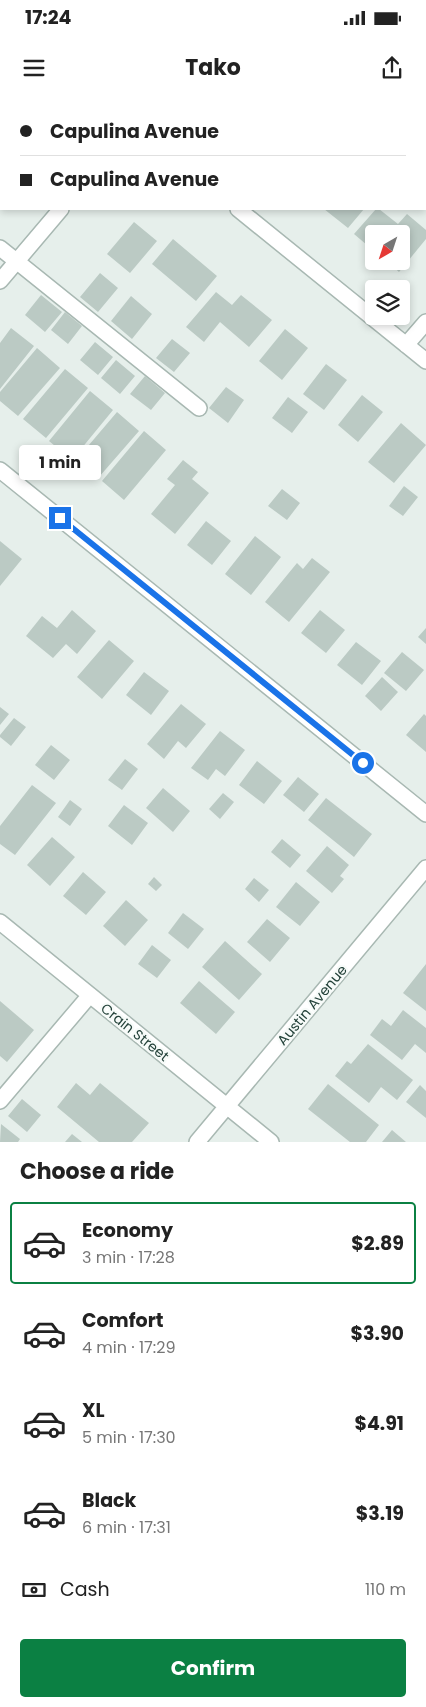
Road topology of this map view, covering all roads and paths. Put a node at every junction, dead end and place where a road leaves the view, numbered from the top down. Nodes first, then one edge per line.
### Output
1 (60, 210) edge
2 (239, 210) edge
3 (0, 248) edge
4 (16, 262) junction
5 (0, 281) edge
6 (426, 322) edge
7 (406, 345) junction
8 (426, 361) edge
9 (199, 408) dead end
10 (0, 470) edge
11 (426, 814) edge
12 (426, 868) edge
13 (0, 922) edge
14 (90, 995) junction
15 (0, 1102) edge
16 (228, 1107) junction
17 (197, 1142) edge
18 (271, 1142) edge

1 - 4 street
2 - 7 street
3 - 4 street
4 - 5 street
4 - 9 street
6 - 7 street
7 - 8 street
10 - 11 street
12 - 16 street, Austin Avenue
13 - 14 street, Crain Street
14 - 15 street
14 - 16 street, Crain Street
16 - 17 street, Austin Avenue
16 - 18 street, Crain Street

